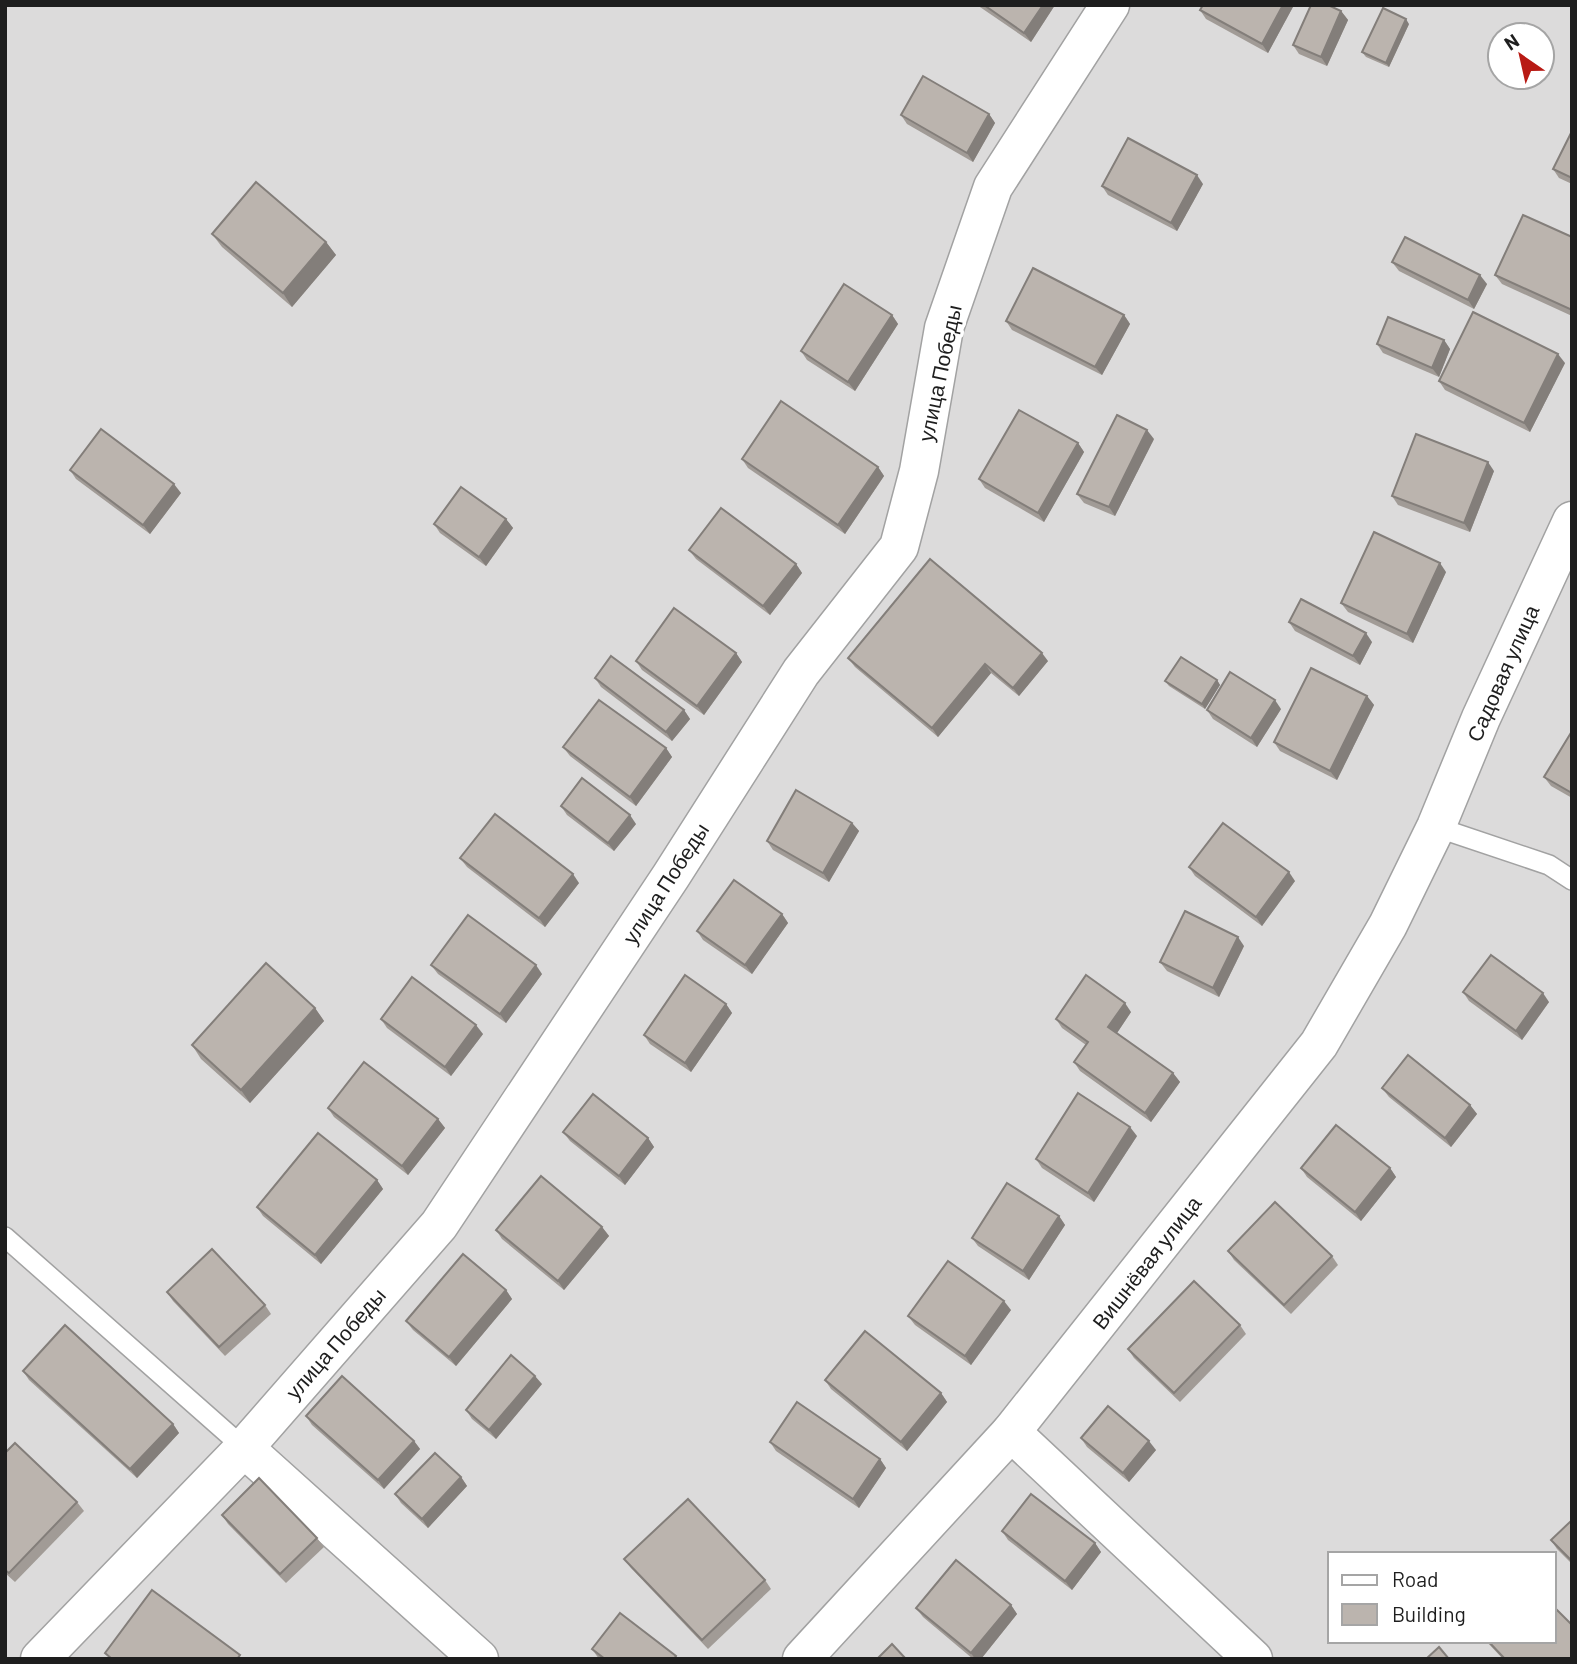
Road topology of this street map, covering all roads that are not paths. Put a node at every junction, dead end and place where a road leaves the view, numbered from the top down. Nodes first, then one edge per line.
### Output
1 (1110, 5) edge
2 (1572, 521) edge
3 (1436, 827) junction
4 (1572, 880) edge
5 (5, 1237) edge
6 (1011, 1432) junction
7 (244, 1448) junction
8 (40, 1659) edge
9 (479, 1659) edge
10 (802, 1659) edge
11 (1254, 1659) edge

1 - 7 street, улица Победы
2 - 3 street, Садовая улица
3 - 4 lane
3 - 6 street, Вишнёвая улица
5 - 7 lane
6 - 10 street, Вишнёвая улица
6 - 11 street
7 - 8 street, улица Победы
7 - 9 street

